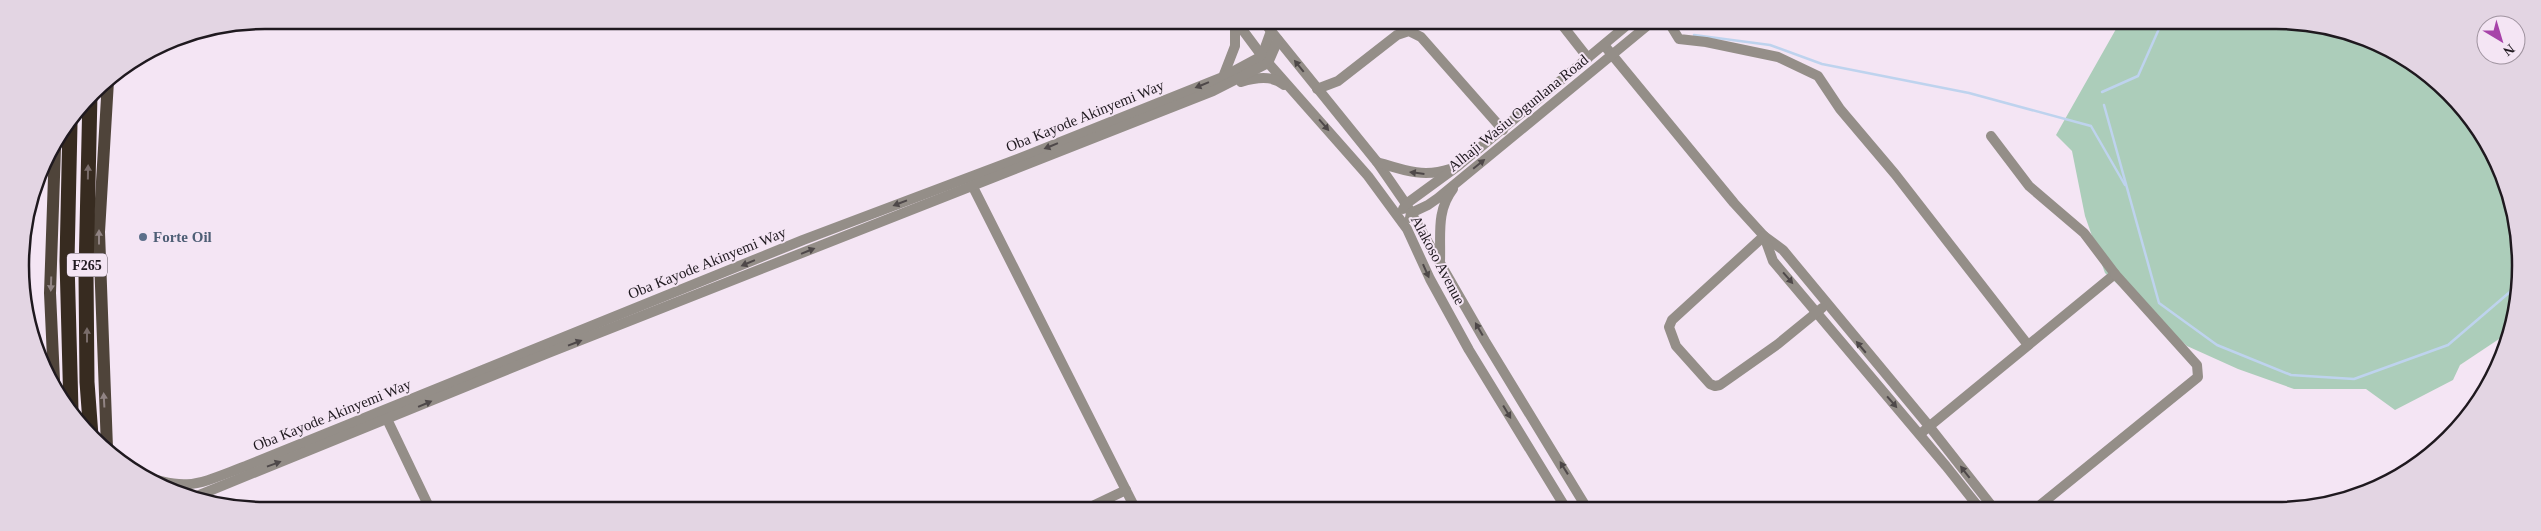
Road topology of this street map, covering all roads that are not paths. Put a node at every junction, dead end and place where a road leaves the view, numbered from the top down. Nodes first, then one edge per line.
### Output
1 (1236, 29) edge
2 (1242, 29) edge
3 (1565, 29) edge
4 (1622, 29) edge
5 (1643, 29) edge
6 (1673, 29) edge
7 (1271, 31) joint
8 (1278, 40) junction
9 (1604, 44) junction
10 (1612, 55) junction
11 (1588, 58) junction
12 (1265, 59) junction
13 (1223, 82) junction
14 (107, 89) edge
15 (1317, 89) junction
16 (1308, 105) junction
17 (90, 107) edge
18 (1503, 130) junction
19 (70, 133) edge
20 (1991, 136) dead end
21 (54, 159) edge
22 (1377, 162) junction
23 (1458, 166) junction
24 (50, 168) edge
25 (1461, 179) junction
26 (54, 185) junction
27 (974, 187) junction
28 (1409, 208) junction
29 (1400, 219) junction
30 (1407, 229) junction
31 (1764, 236) junction
32 (1440, 262) junction
33 (2115, 274) junction
34 (1827, 304) junction
35 (1817, 312) junction
36 (2028, 345) junction
37 (54, 371) edge
38 (71, 399) edge
39 (385, 415) junction
40 (90, 424) edge
41 (1929, 426) junction
42 (1920, 434) junction
43 (107, 441) edge
44 (179, 486) edge
45 (1126, 490) junction
46 (203, 494) edge
47 (427, 502) edge
48 (1101, 502) edge
49 (1132, 502) edge
50 (1562, 502) edge
51 (1583, 502) edge
52 (1975, 502) edge
53 (1989, 502) edge
54 (2044, 502) edge

1 - 13 street
2 - 12 street, Alakoso Avenue
3 - 11 street
4 - 9 street, Alhaji Wasiu Ogunlana Road
5 - 10 street, Alhaji Wasiu Ogunlana Road
6 - 36 street
7 - 8 street, Alakoso Avenue
7 - 12 street
8 - 12 street
15 -> 8 street, Alakoso Avenue
9 - 10 street
9 - 11 street, Alhaji Wasiu Ogunlana Road
25 -> 10 street, Alhaji Wasiu Ogunlana Road
10 - 31 street
11 - 18 street, Alhaji Wasiu Ogunlana Road
12 - 13 street, Oba Kayode Akinyemi Way
12 - 16 street, Alakoso Avenue
13 - 16 street
13 - 27 street, Oba Kayode Akinyemi Way
13 -> 39 street, Oba Kayode Akinyemi Way
43 -> 14 main road
15 - 18 street
15 - 22 street, Alakoso Avenue
16 -> 29 street, Alakoso Avenue
40 -> 17 highway, F265
18 - 23 street, Alhaji Wasiu Ogunlana Road
19 - 38 highway, F265
20 - 33 street
21 - 26 main road
23 -> 22 street
22 - 28 street, Alakoso Avenue
23 - 28 street, Alhaji Wasiu Ogunlana Road
24 - 26 main road
25 - 28 street, Alhaji Wasiu Ogunlana Road
25 - 32 street
26 -> 37 main road
39 -> 27 street, Oba Kayode Akinyemi Way
27 - 45 street
28 - 29 street
28 - 30 street
28 - 32 street, Alakoso Avenue
29 - 30 street, Alakoso Avenue
30 -> 50 street, Alakoso Avenue
31 - 34 street
31 -> 35 street
31 - 35 street
51 -> 32 street, Alakoso Avenue
33 - 36 street
33 - 54 street
34 - 35 street
41 -> 34 street
35 -> 42 street
36 - 41 street
39 - 44 street, Oba Kayode Akinyemi Way
46 -> 39 street, Oba Kayode Akinyemi Way
39 - 47 street
41 - 42 street
53 -> 41 street
42 - 52 street
45 - 48 street
45 - 49 street

